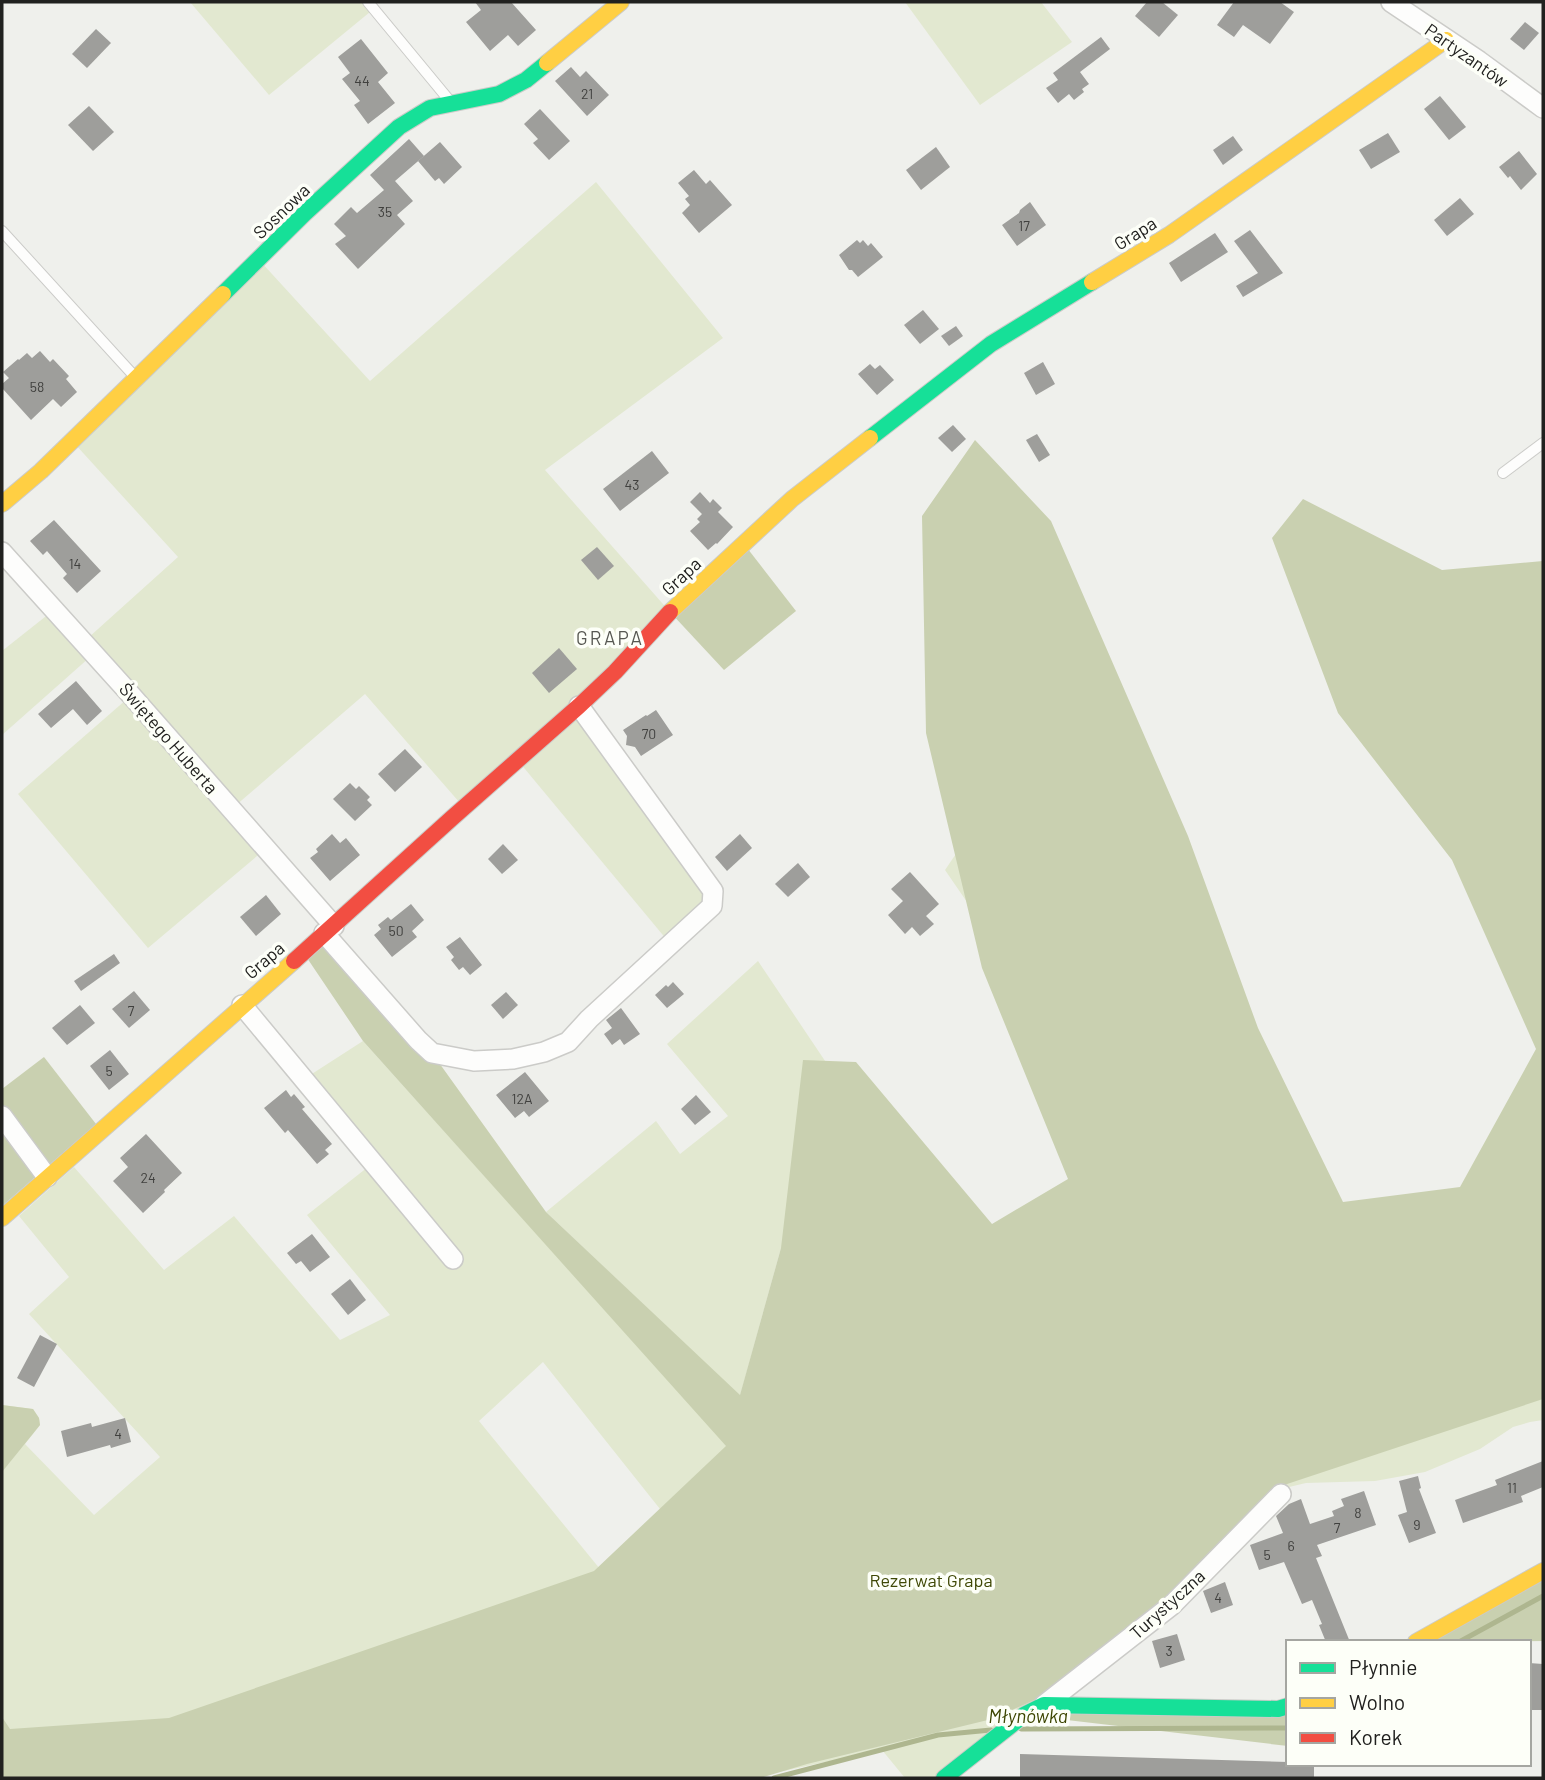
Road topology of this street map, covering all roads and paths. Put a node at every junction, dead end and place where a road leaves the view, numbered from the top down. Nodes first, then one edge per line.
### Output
1 (368, 2) edge
2 (621, 2) edge
3 (1391, 2) edge
4 (1446, 40) junction
5 (452, 103) junction
6 (1543, 108) edge
7 (2, 231) edge
8 (137, 379) junction
9 (1543, 443) edge
10 (1503, 473) dead end
11 (2, 504) edge
12 (2, 552) edge
13 (579, 706) junction
14 (329, 930) junction
15 (242, 1005) junction
16 (2, 1116) edge
17 (47, 1177) junction
18 (2, 1218) edge
19 (453, 1259) dead end
20 (1281, 1494) dead end
21 (1543, 1571) edge
22 (1420, 1640) edge
23 (1044, 1705) junction
24 (1286, 1707) edge
25 (944, 1778) edge

1 - 5 lane
2 - 5 street, Sosnowa
3 - 4 street, Partyzantów
4 - 6 street, Partyzantów
4 - 13 street, Grapa
5 - 8 street, Sosnowa
7 - 8 lane
8 - 11 street, Sosnowa
9 - 10 lane
12 - 14 street, Świętego Huberta
13 - 14 street, Grapa
13 - 14 street, Świętego Huberta
14 - 15 street, Grapa
15 - 17 street, Grapa
15 - 19 street
16 - 17 street
17 - 18 street, Grapa
20 - 23 street, Turystyczna
21 - 22 street
23 - 24 street
23 - 25 street, Turystyczna

